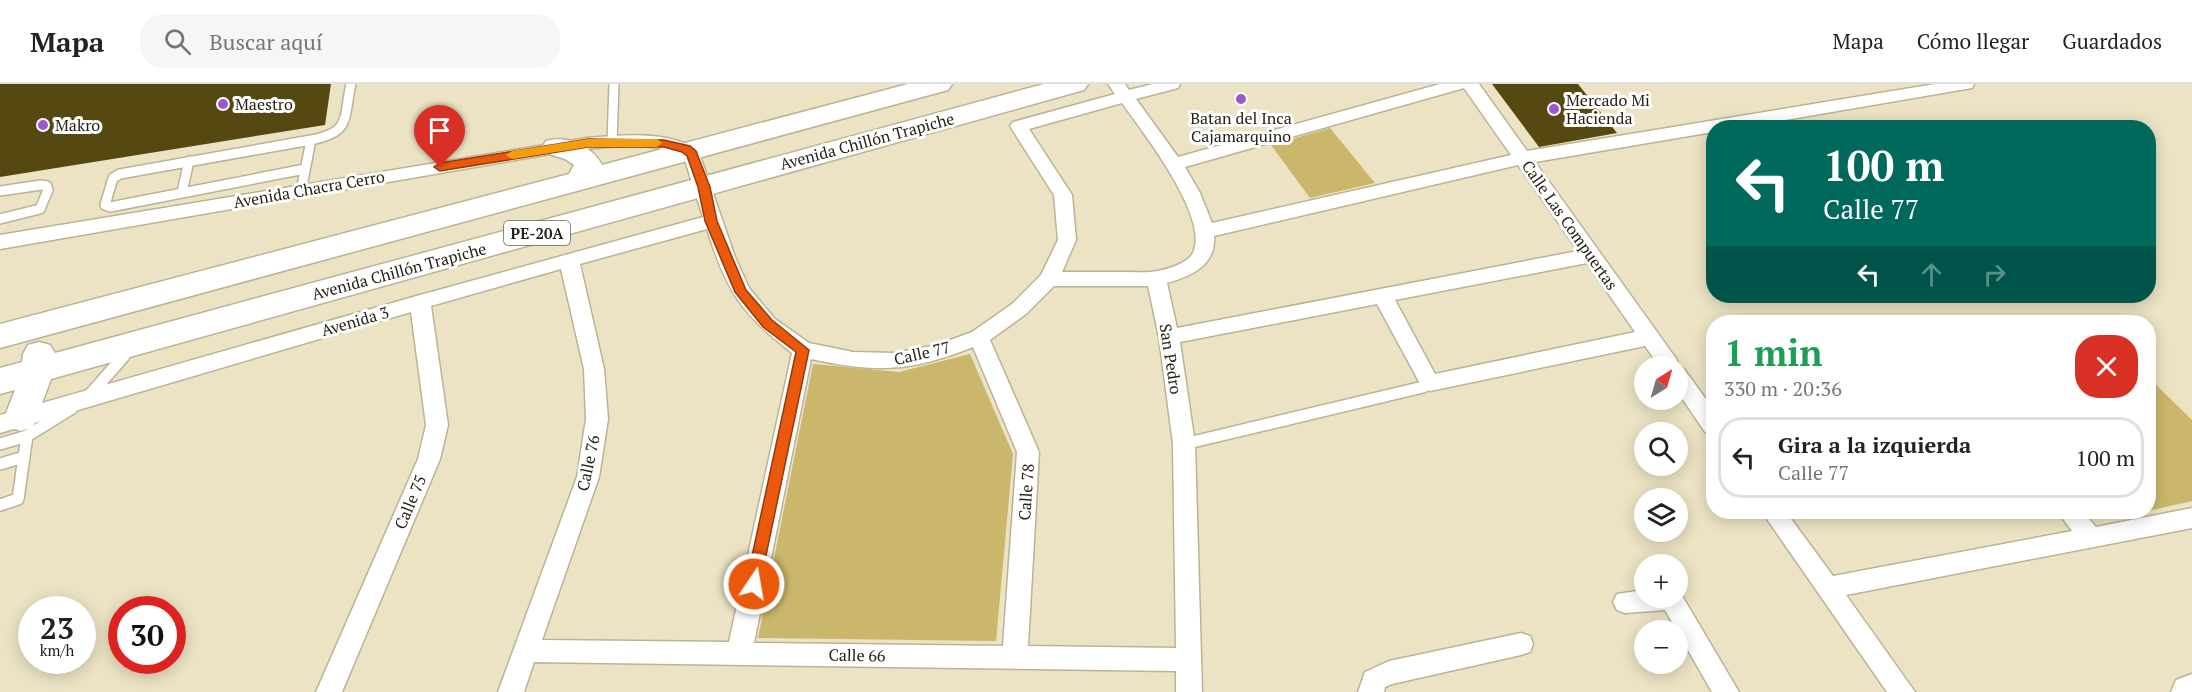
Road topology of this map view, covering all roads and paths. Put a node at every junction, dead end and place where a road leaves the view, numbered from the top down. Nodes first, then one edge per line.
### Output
1 (351, 84) edge
2 (614, 84) edge
3 (939, 84) edge
4 (1075, 84) edge
5 (1172, 84) edge
6 (1459, 84) edge
7 (1470, 84) edge
8 (1966, 84) edge
9 (1120, 90) edge
10 (898, 95) junction
11 (1750, 120) edge
12 (1706, 127) edge
13 (914, 128) junction
14 (311, 140) junction
15 (612, 142) junction
16 (556, 147) junction
17 (689, 151) junction
18 (1522, 158) junction
19 (189, 160) junction
20 (1176, 164) junction
21 (305, 169) junction
22 (579, 180) junction
23 (704, 187) junction
24 (0, 191) edge
25 (301, 191) junction
26 (182, 192) junction
27 (0, 219) edge
28 (711, 221) junction
29 (1206, 231) junction
30 (0, 242) edge
31 (1592, 255) junction
32 (569, 260) junction
33 (215, 278) junction
34 (1049, 279) junction
35 (1156, 279) junction
36 (1382, 295) junction
37 (420, 302) junction
38 (217, 321) junction
39 (41, 325) junction
40 (0, 336) edge
41 (979, 337) junction
42 (1169, 337) junction
43 (1650, 338) junction
44 (134, 344) junction
45 (803, 350) junction
46 (1663, 356) edge
47 (38, 370) junction
48 (0, 381) edge
49 (1430, 382) junction
50 (1688, 391) edge
51 (87, 399) junction
52 (1706, 416) edge
53 (16, 426) edge
54 (0, 444) edge
55 (1184, 444) junction
56 (24, 457) junction
57 (0, 464) edge
58 (0, 505) edge
59 (2192, 518) edge
60 (1778, 519) edge
61 (2075, 519) edge
62 (2091, 537) junction
63 (1827, 588) junction
64 (1625, 602) dead end
65 (1521, 644) dead end
66 (526, 651) junction
67 (739, 654) junction
68 (1015, 658) junction
69 (1188, 660) junction
70 (329, 692) edge
71 (511, 692) edge
72 (1189, 692) edge
73 (1371, 692) edge
74 (1726, 692) edge
75 (1902, 692) edge

1 - 14 lane
2 - 15 lane
3 - 10 main road, PE-20A
4 - 13 main road, Avenida Chillón Trapiche / PE-20A
5 - 9 street
6 - 20 street
7 - 18 street, Calle Las Compuertas
8 - 11 street
9 - 20 street
9 - 34 street, Calle 77
10 - 13 main road
10 - 17 main road, PE-20A
12 - 18 street
13 - 23 main road, Avenida Chillón Trapiche / PE-20A
14 - 19 lane
14 - 21 lane
15 - 16 street, Avenida Chacra Cerro
15 - 17 street, Avenida Chacra Cerro
16 - 22 main road
16 - 25 street, Avenida Chacra Cerro
17 - 22 main road, PE-20A
17 - 23 street, Calle 77
18 - 29 street
18 - 31 street, Calle Las Compuertas
19 - 26 lane
19 - 26 lane
20 - 29 street
21 - 25 lane
21 - 26 lane
22 - 33 main road, PE-20A
23 - 28 street, Calle 77
23 - 38 main road, Avenida Chillón Trapiche / PE-20A
24 - 27 lane
25 - 30 street, Avenida Chacra Cerro
28 - 32 street, Avenida 3
28 - 45 street, Calle 77
29 - 35 street
31 - 36 street
31 - 43 street, Calle Las Compuertas
32 - 37 street, Avenida 3
32 - 66 street, Calle 76
33 - 38 main road
33 - 39 main road, PE-20A
34 - 35 street
34 - 41 street, Calle 77
35 - 42 street, San Pedro
36 - 42 street
36 - 49 street
37 - 51 street, Avenida 3
37 - 70 street, Calle 75
38 - 44 main road, Avenida Chillón Trapiche / PE-20A
39 - 40 main road, PE-20A
39 - 47 main road
41 - 45 street, Calle 77
41 - 68 street, Calle 78
42 - 55 street, San Pedro
43 - 46 street, Calle Las Compuertas
43 - 49 street
44 - 47 main road, Avenida Chillón Trapiche / PE-20A
44 - 51 lane
45 - 67 street
47 - 48 main road, Avenida Chillón Trapiche / PE-20A
47 - 53 main road
49 - 55 lane
50 - 52 street
51 - 53 street, Avenida 3
53 - 54 lane
53 - 56 lane
55 - 69 street, San Pedro
56 - 57 lane
56 - 58 lane
59 - 62 street
60 - 63 street
61 - 62 street
62 - 63 street
63 - 75 street
64 - 74 street
65 - 73 street
66 - 67 street, Calle 66
66 - 71 street, Calle 76
67 - 68 street, Calle 66
68 - 69 street, Calle 66
69 - 72 street, San Pedro

